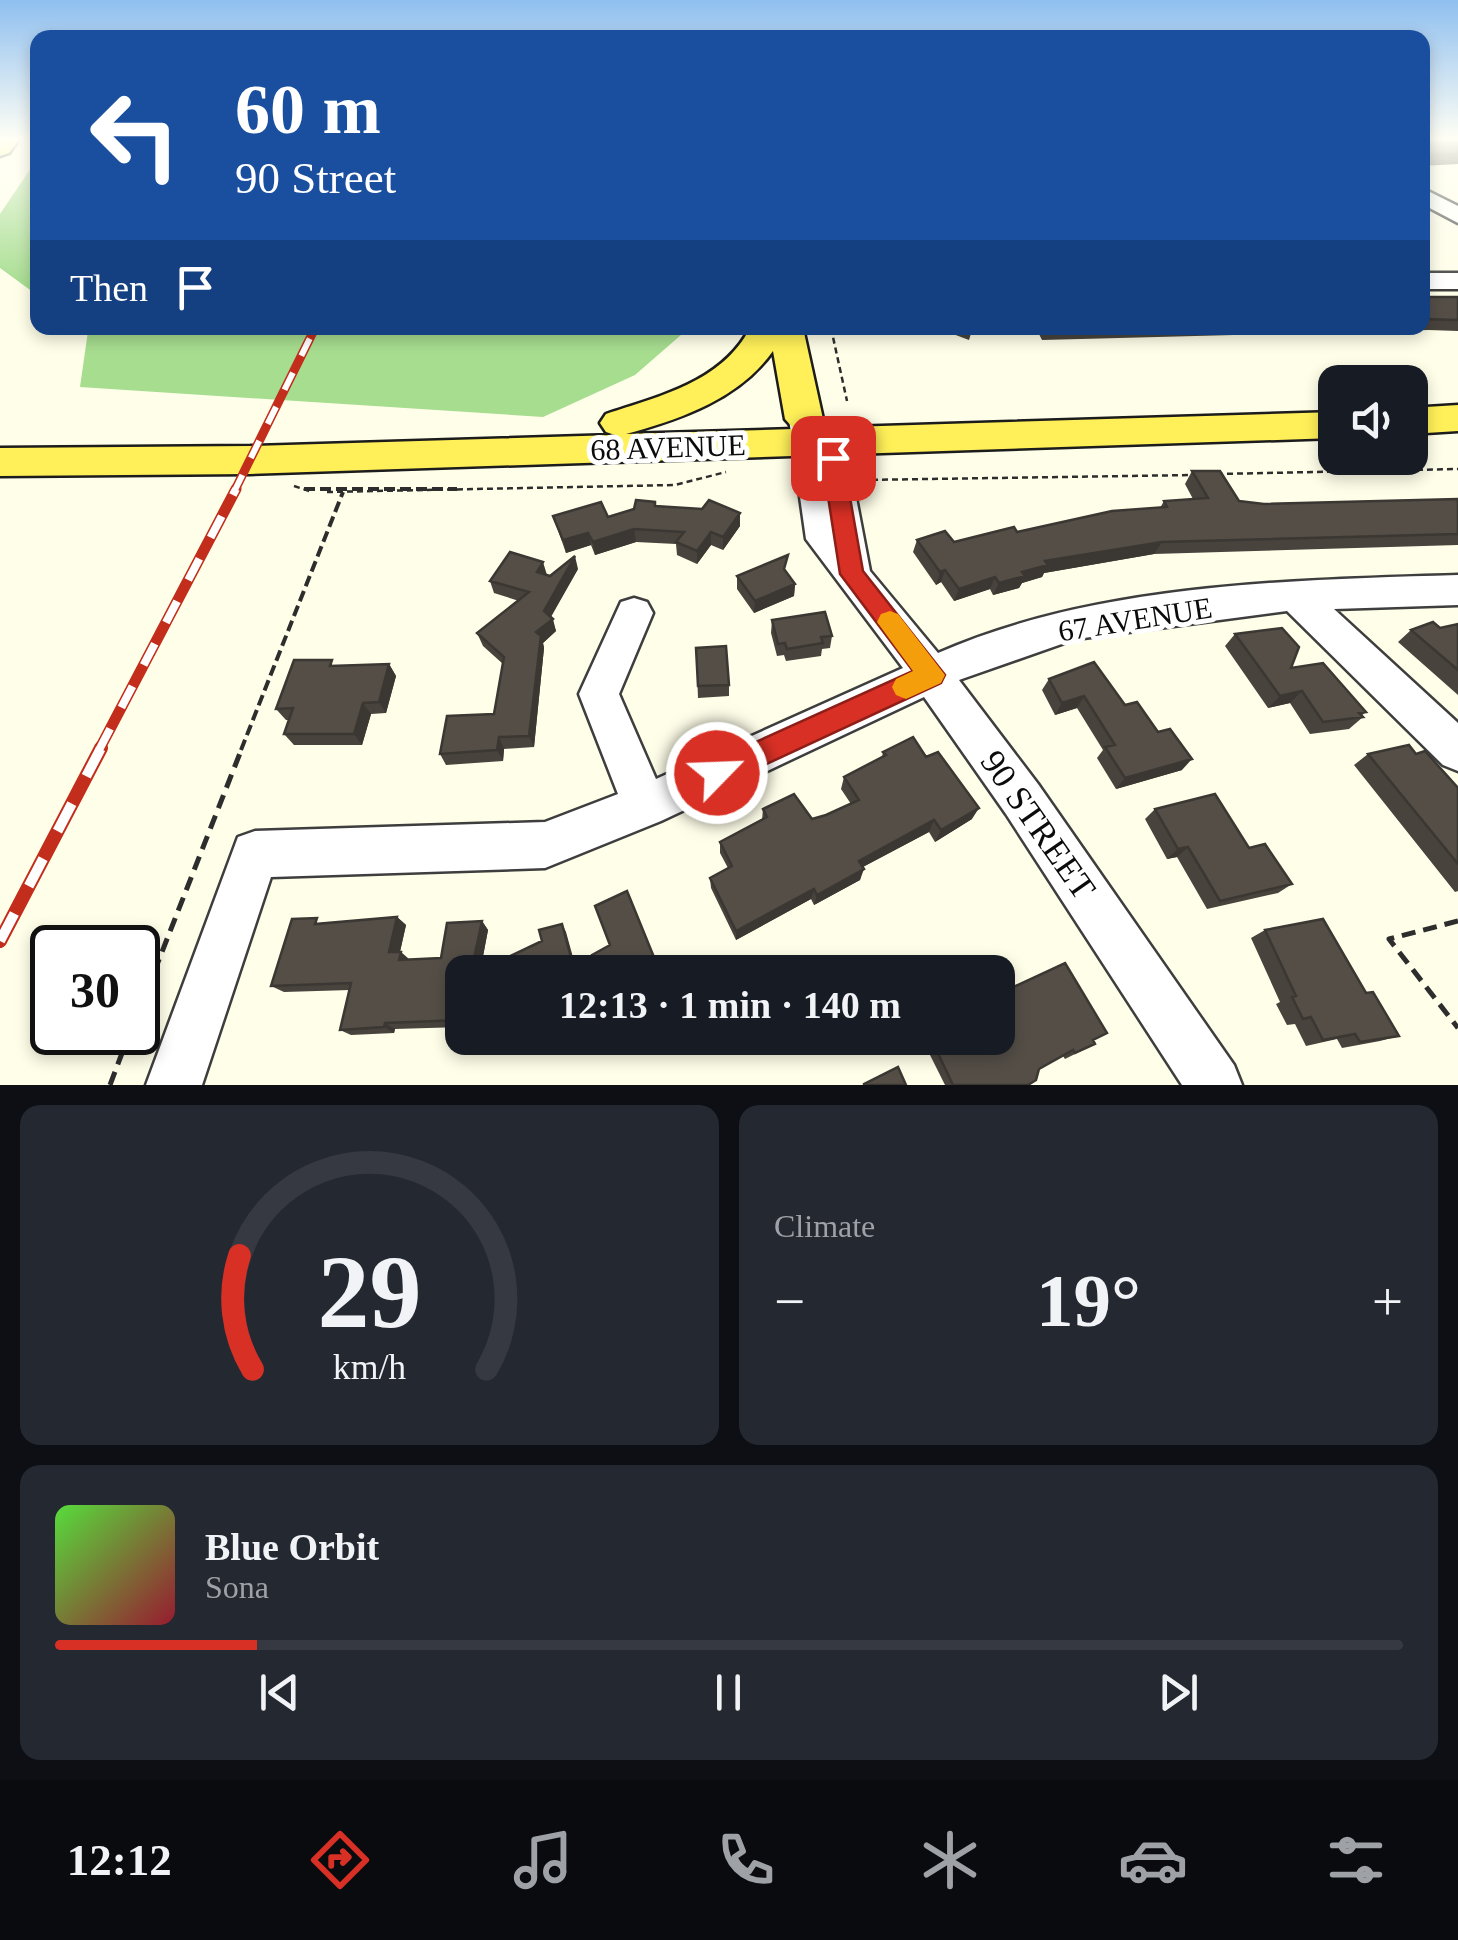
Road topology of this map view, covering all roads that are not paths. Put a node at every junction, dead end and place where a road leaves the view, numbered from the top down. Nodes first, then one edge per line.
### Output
1 (1430, 199) edge
2 (1458, 216) edge
3 (1458, 280) edge
4 (1430, 281) edge
5 (764, 335) edge
6 (789, 335) edge
7 (810, 335) edge
8 (1318, 417) edge
9 (1458, 417) edge
10 (1428, 418) edge
11 (620, 423) junction
12 (822, 425) junction
13 (1318, 425) edge
14 (0, 433) edge
15 (0, 462) edge
16 (1458, 590) edge
17 (1295, 595) junction
18 (634, 614) dead end
19 (932, 675) junction
20 (1458, 751) edge
21 (645, 806) junction
22 (174, 1085) edge
23 (1214, 1085) edge

1 - 2 street
3 - 4 street
5 - 11 main road
6 - 12 main road
7 - 12 main road
8 - 12 main road, 68 AVENUE
9 - 10 main road
11 - 12 main road, 68 AVENUE
11 - 14 main road, 68 AVENUE
12 - 13 main road, 68 AVENUE
12 - 15 main road, 68 AVENUE
12 - 19 street, 90 STREET
16 - 17 street, 67 AVENUE
17 - 19 street, 67 AVENUE
17 - 20 street
18 - 21 street
19 - 21 street, 67 AVENUE
19 - 23 street, 90 STREET
21 - 22 street, 67 AVENUE

